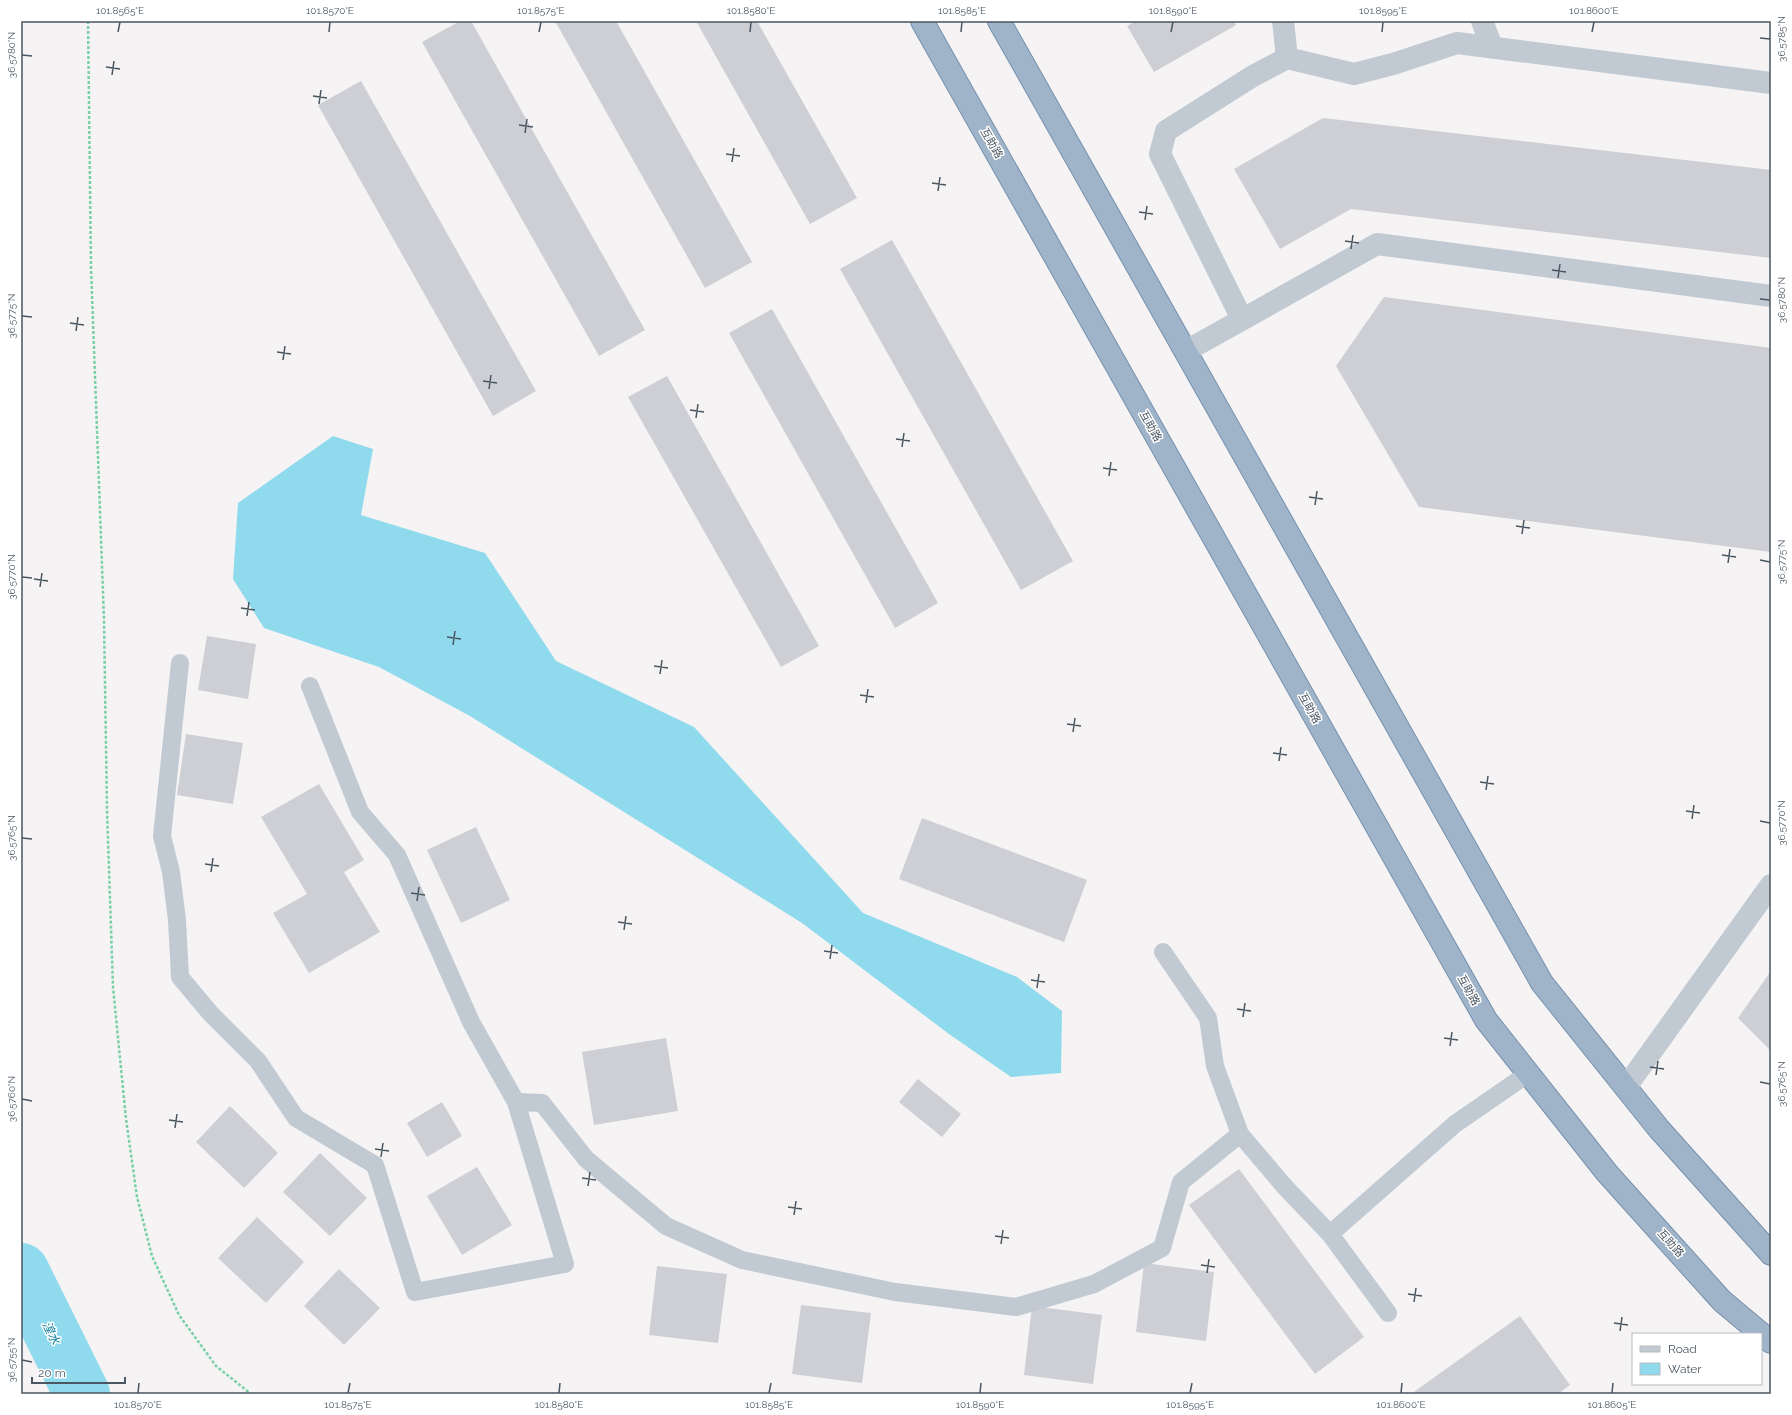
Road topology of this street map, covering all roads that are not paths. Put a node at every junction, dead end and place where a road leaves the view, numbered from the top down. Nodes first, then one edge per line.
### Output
1 (922, 21) edge
2 (1000, 21) edge
3 (1283, 21) edge
4 (1482, 21) edge
5 (1492, 47) junction
6 (1287, 58) junction
7 (1771, 83) edge
8 (1771, 296) edge
9 (1242, 319) junction
10 (1186, 350) junction
11 (180, 663) dead end
12 (310, 686) dead end
13 (1771, 885) edge
14 (1163, 952) dead end
15 (1528, 1073) junction
16 (1626, 1087) junction
17 (516, 1102) junction
18 (1240, 1134) junction
19 (1330, 1234) junction
20 (1771, 1254) edge
21 (1388, 1313) dead end
22 (1760, 1333) edge
23 (1762, 1334) edge
24 (1771, 1342) edge

1 - 15 highway, 互助路
2 - 10 highway
3 - 6 street
4 - 5 street
5 - 6 street
5 - 7 street
6 - 9 street
8 - 9 street
9 - 10 street
10 - 16 highway
11 - 17 lane
12 - 17 lane
13 - 16 street
14 - 18 lane
15 - 19 lane
15 - 22 highway, 互助路
16 - 20 highway
17 - 18 lane
18 - 19 lane
19 - 21 lane
23 - 24 highway, 互助路

